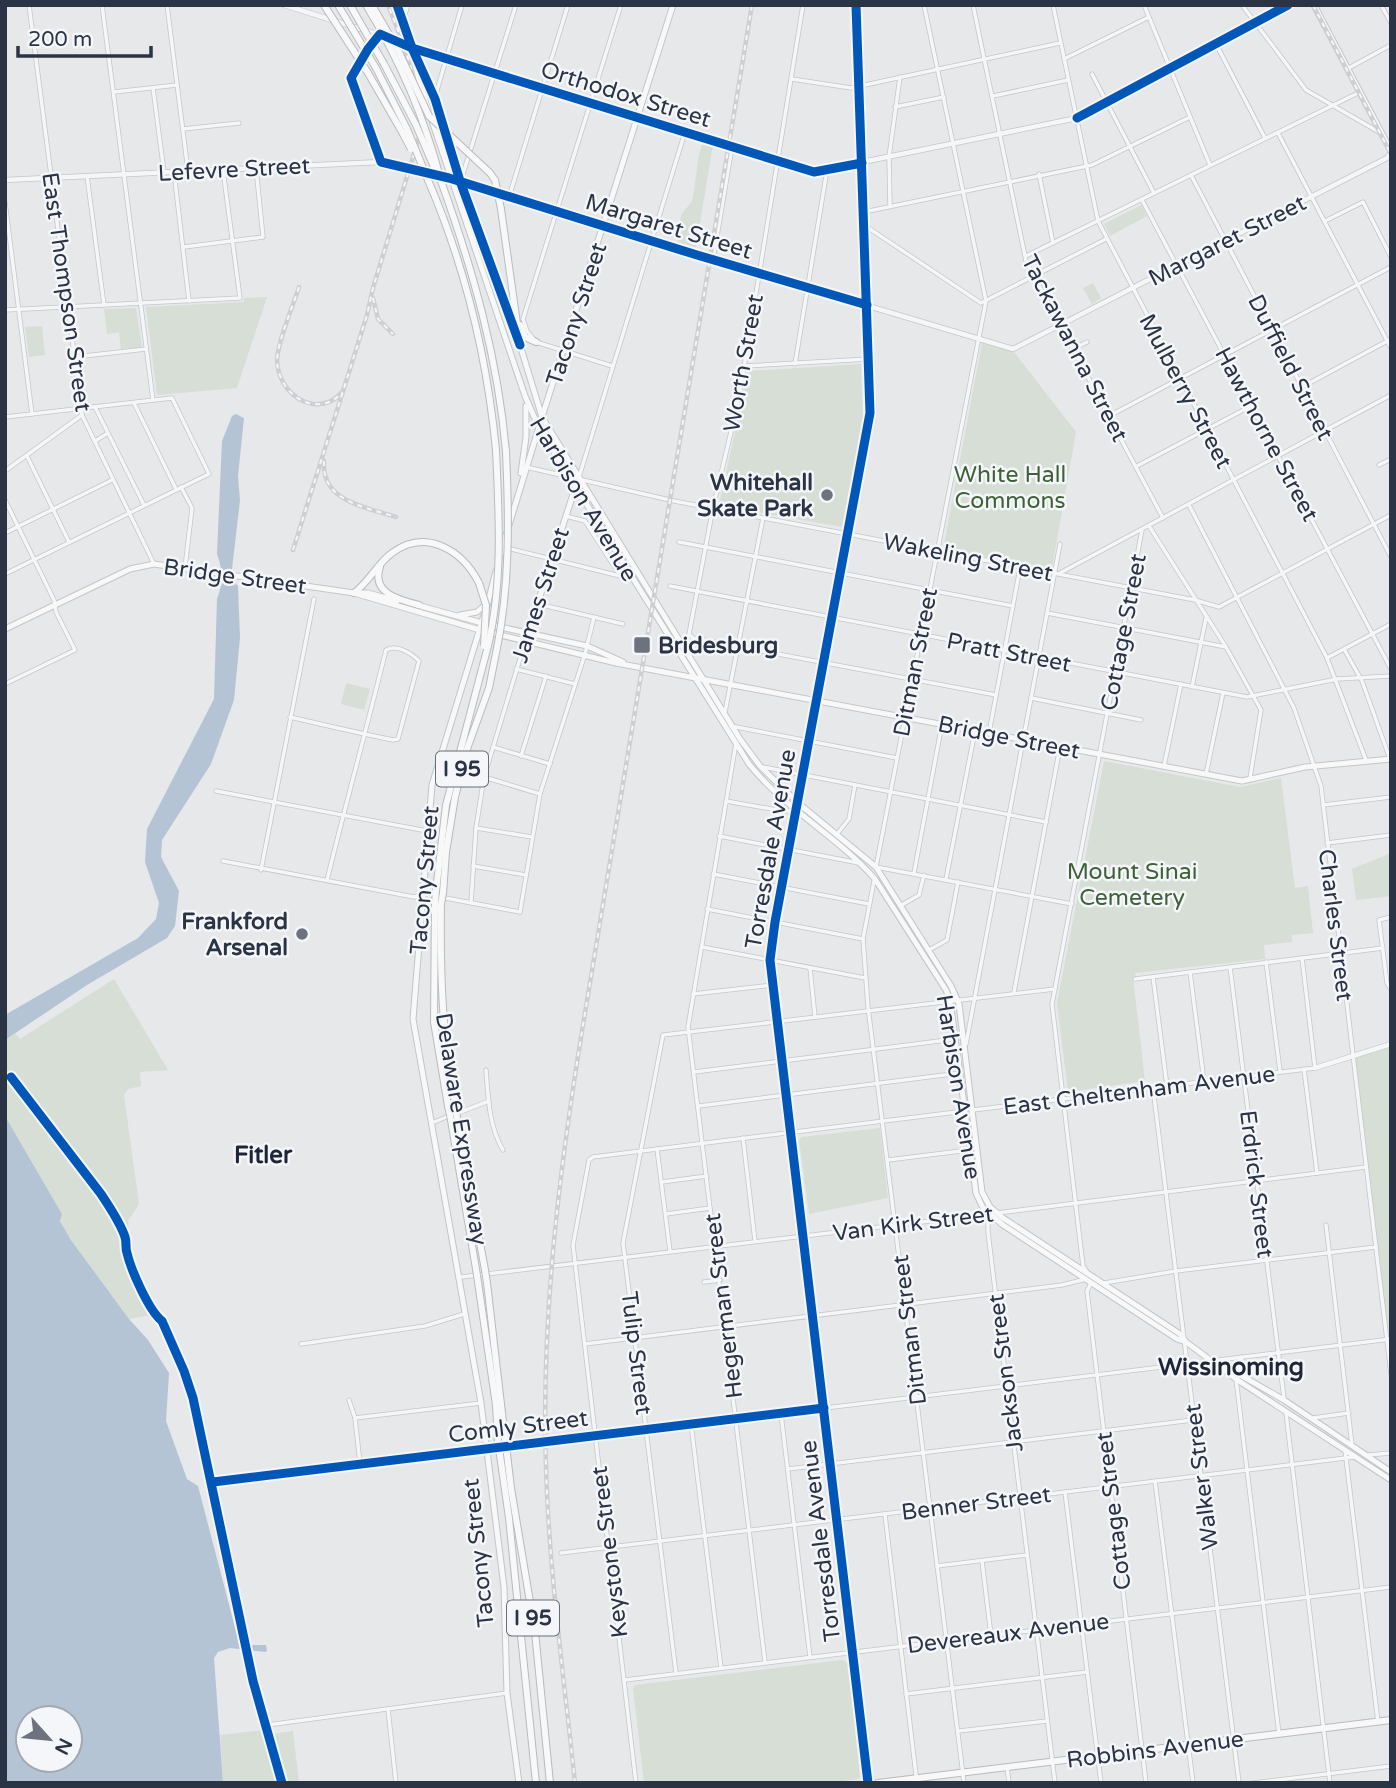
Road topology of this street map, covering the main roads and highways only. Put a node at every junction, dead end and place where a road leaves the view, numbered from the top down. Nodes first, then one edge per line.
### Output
1 (324, 5) edge
2 (338, 5) edge
3 (350, 5) edge
4 (366, 5) edge
5 (372, 5) edge
6 (397, 5) edge
7 (673, 5) edge
8 (856, 5) edge
9 (1314, 5) edge
10 (412, 48) junction
11 (405, 131) junction
12 (1391, 152) edge
13 (441, 181) junction
14 (514, 303) junction
15 (536, 342) road end
16 (520, 345) junction
17 (525, 396) junction
18 (542, 417) junction
19 (539, 428) junction
20 (578, 479) junction
21 (519, 488) junction
22 (576, 488) junction
23 (381, 564) junction
24 (354, 593) junction
25 (488, 602) junction
26 (419, 606) junction
27 (450, 614) junction
28 (481, 626) junction
29 (5, 629) edge
30 (527, 636) junction
31 (486, 646) junction
32 (629, 664) junction
33 (693, 678) junction
34 (703, 679) junction
35 (816, 699) junction
36 (1390, 759) edge
37 (798, 803) junction
38 (796, 811) junction
39 (867, 858) junction
40 (861, 863) junction
41 (876, 867) junction
42 (875, 879) junction
43 (439, 892) junction
44 (438, 903) junction
45 (969, 1111) junction
46 (454, 1119) junction
47 (1186, 1342) junction
48 (1241, 1358) road end
49 (1212, 1360) junction
50 (1245, 1377) junction
51 (502, 1440) junction
52 (504, 1455) junction
53 (1391, 1472) edge
54 (1391, 1480) edge
55 (1391, 1720) edge
56 (917, 1780) edge
57 (519, 1783) edge
58 (536, 1783) edge
59 (550, 1783) edge
60 (878, 1783) edge

1 - 11 highway, bridge
2 - 11 highway, bridge
3 - 13 highway, Delaware Expressway / I 95, bridge
4 - 13 highway, bridge
5 - 14 highway, bridge
6 - 10 main road
7 - 18 main road, Tacony Street
8 - 35 main road, Torresdale Avenue
9 - 12 main road
10 - 16 main road, Harbison Avenue
10 - 17 main road, Harbison Avenue
11 - 31 highway, bridge
13 - 43 highway, Delaware Expressway / I 95, bridge
14 - 15 highway
14 - 16 highway
16 - 18 main road, Harbison Avenue
17 - 19 main road, Harbison Avenue
17 - 21 main road
18 - 19 main road, Tacony Street
18 - 20 main road, Harbison Avenue
19 - 21 main road, Tacony Street
19 - 22 main road, Harbison Avenue
20 - 22 main road, James Street
20 - 34 main road, Harbison Avenue
21 - 25 main road, Tacony Street
22 - 30 main road, James Street
22 - 33 main road, Harbison Avenue
23 - 24 highway
23 - 26 highway
23 - 31 highway, bridge
24 - 26 main road, Bridge Street
24 - 28 main road, Bridge Street
24 - 29 main road, Bridge Street
25 - 27 main road
25 - 28 main road, Tacony Street
26 - 27 main road, Bridge Street
27 - 28 main road, Bridge Street
28 - 30 main road, Bridge Street
28 - 57 main road, Tacony Street
30 - 32 main road, Bridge Street
30 - 32 main road, Bridge Street
31 - 43 highway, Delaware Expressway / I 95
32 - 33 main road, Bridge Street
33 - 34 main road, Bridge Street
33 - 38 main road, Harbison Avenue
34 - 35 main road, Bridge Street
34 - 37 main road, Harbison Avenue
35 - 36 main road, Bridge Street
35 - 37 main road, Torresdale Avenue
37 - 38 main road, Torresdale Avenue
37 - 39 main road, Harbison Avenue
38 - 40 main road, Harbison Avenue
39 - 40 main road
39 - 41 main road, Harbison Avenue
40 - 42 main road, Harbison Avenue
41 - 42 main road
41 - 45 main road, Harbison Avenue
42 - 45 main road, Harbison Avenue
43 - 44 highway, Delaware Expressway / I 95, bridge
44 - 46 highway, Delaware Expressway / I 95, bridge
44 - 46 highway, Delaware Expressway / I 95, bridge
45 - 47 main road, Harbison Avenue
45 - 47 main road, Harbison Avenue
46 - 51 highway, Delaware Expressway / I 95, bridge
46 - 51 highway, Delaware Expressway / I 95, bridge
47 - 49 main road
48 - 50 main road
49 - 50 main road
49 - 54 main road
50 - 53 main road
51 - 52 highway, Delaware Expressway / I 95, bridge
52 - 58 highway, Delaware Expressway / I 95
52 - 59 highway, Delaware Expressway / I 95
55 - 56 highway, Robbins Avenue
56 - 60 highway, Robbins Avenue

